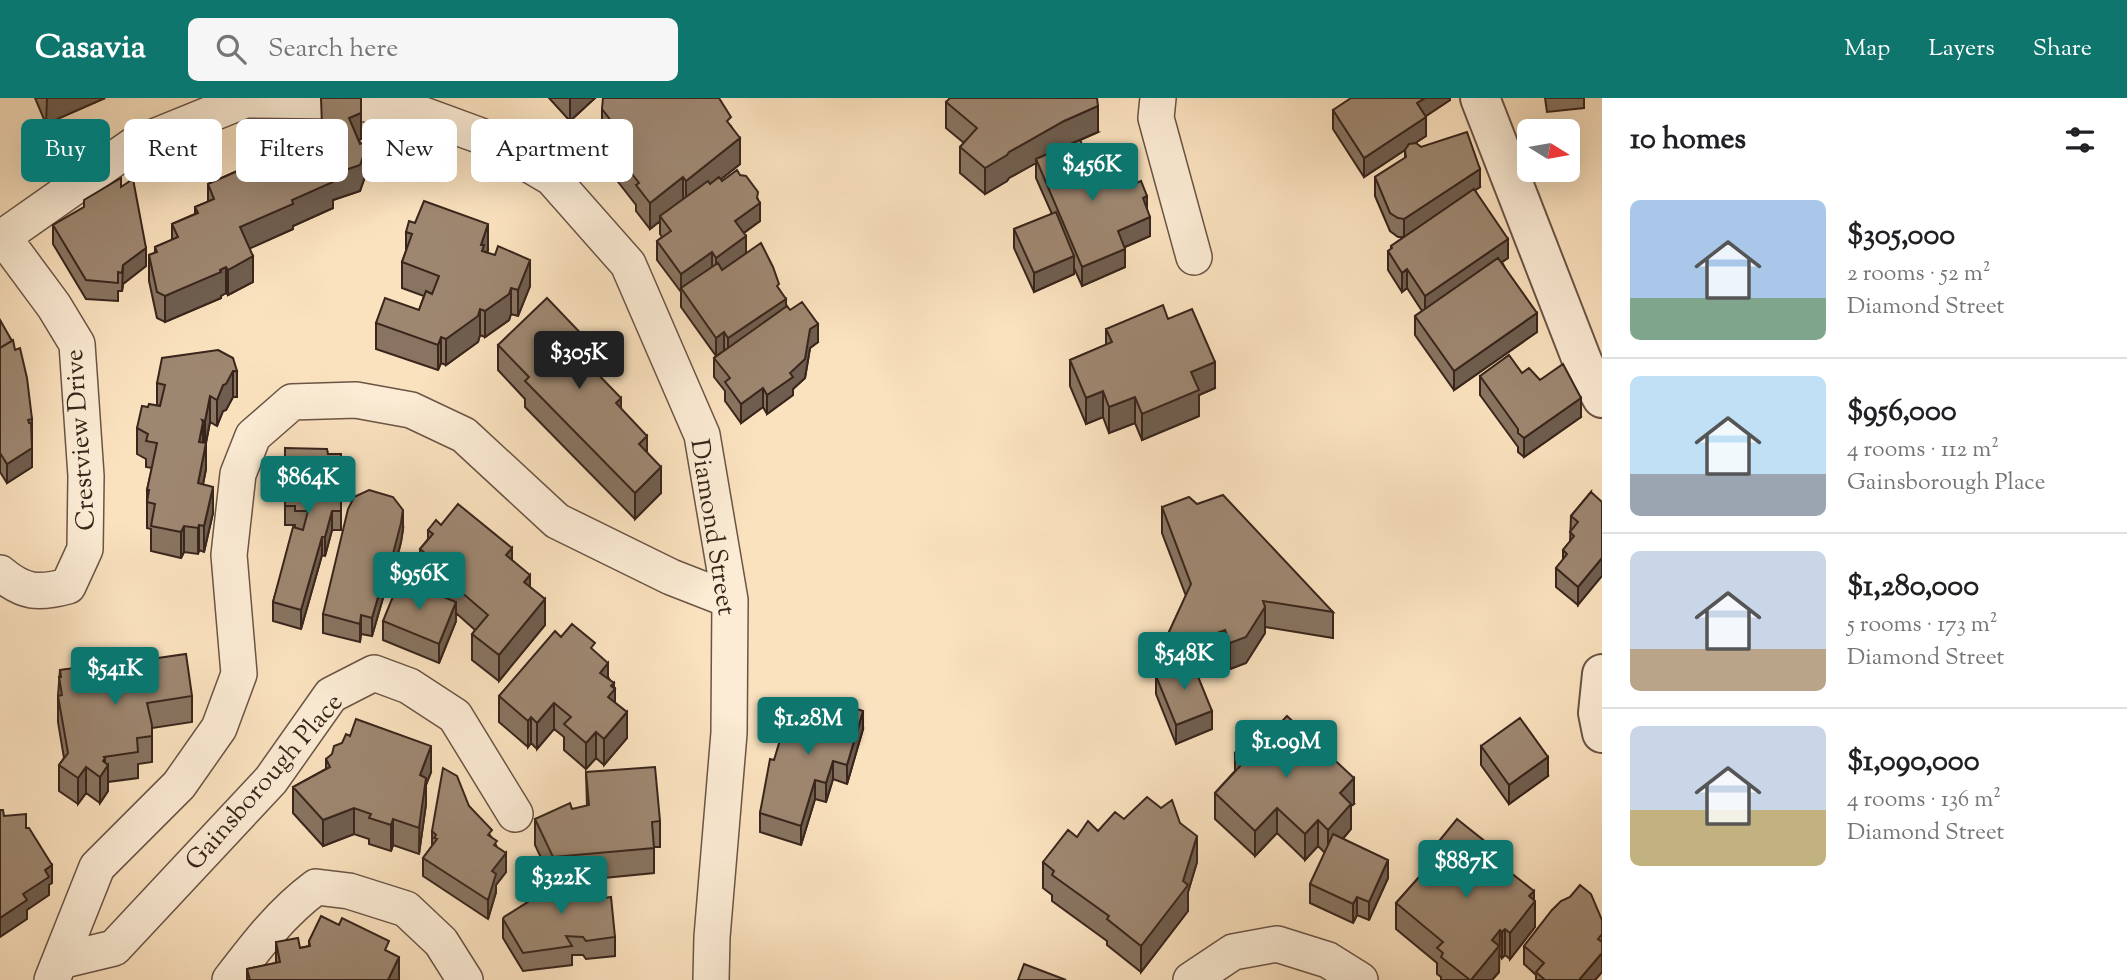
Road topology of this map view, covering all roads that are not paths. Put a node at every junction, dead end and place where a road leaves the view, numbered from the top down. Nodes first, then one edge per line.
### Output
1 (1158, 98) edge
2 (1480, 98) edge
3 (2, 237) edge
4 (1194, 257) dead end
5 (1602, 398) edge
6 (0, 573) edge
7 (730, 600) junction
8 (1602, 674) edge
9 (1602, 733) edge
10 (515, 814) dead end
11 (56, 971) edge
12 (230, 980) edge
13 (465, 980) edge
14 (711, 980) edge
15 (1191, 980) edge
16 (1360, 980) edge

1 - 4 street
2 - 5 street
3 - 6 street, Crestview Drive
3 - 7 street, Diamond Street
7 - 11 street
7 - 14 street, Diamond Street
8 - 9 street
10 - 11 street, Gainsborough Place
12 - 13 street
15 - 16 street

